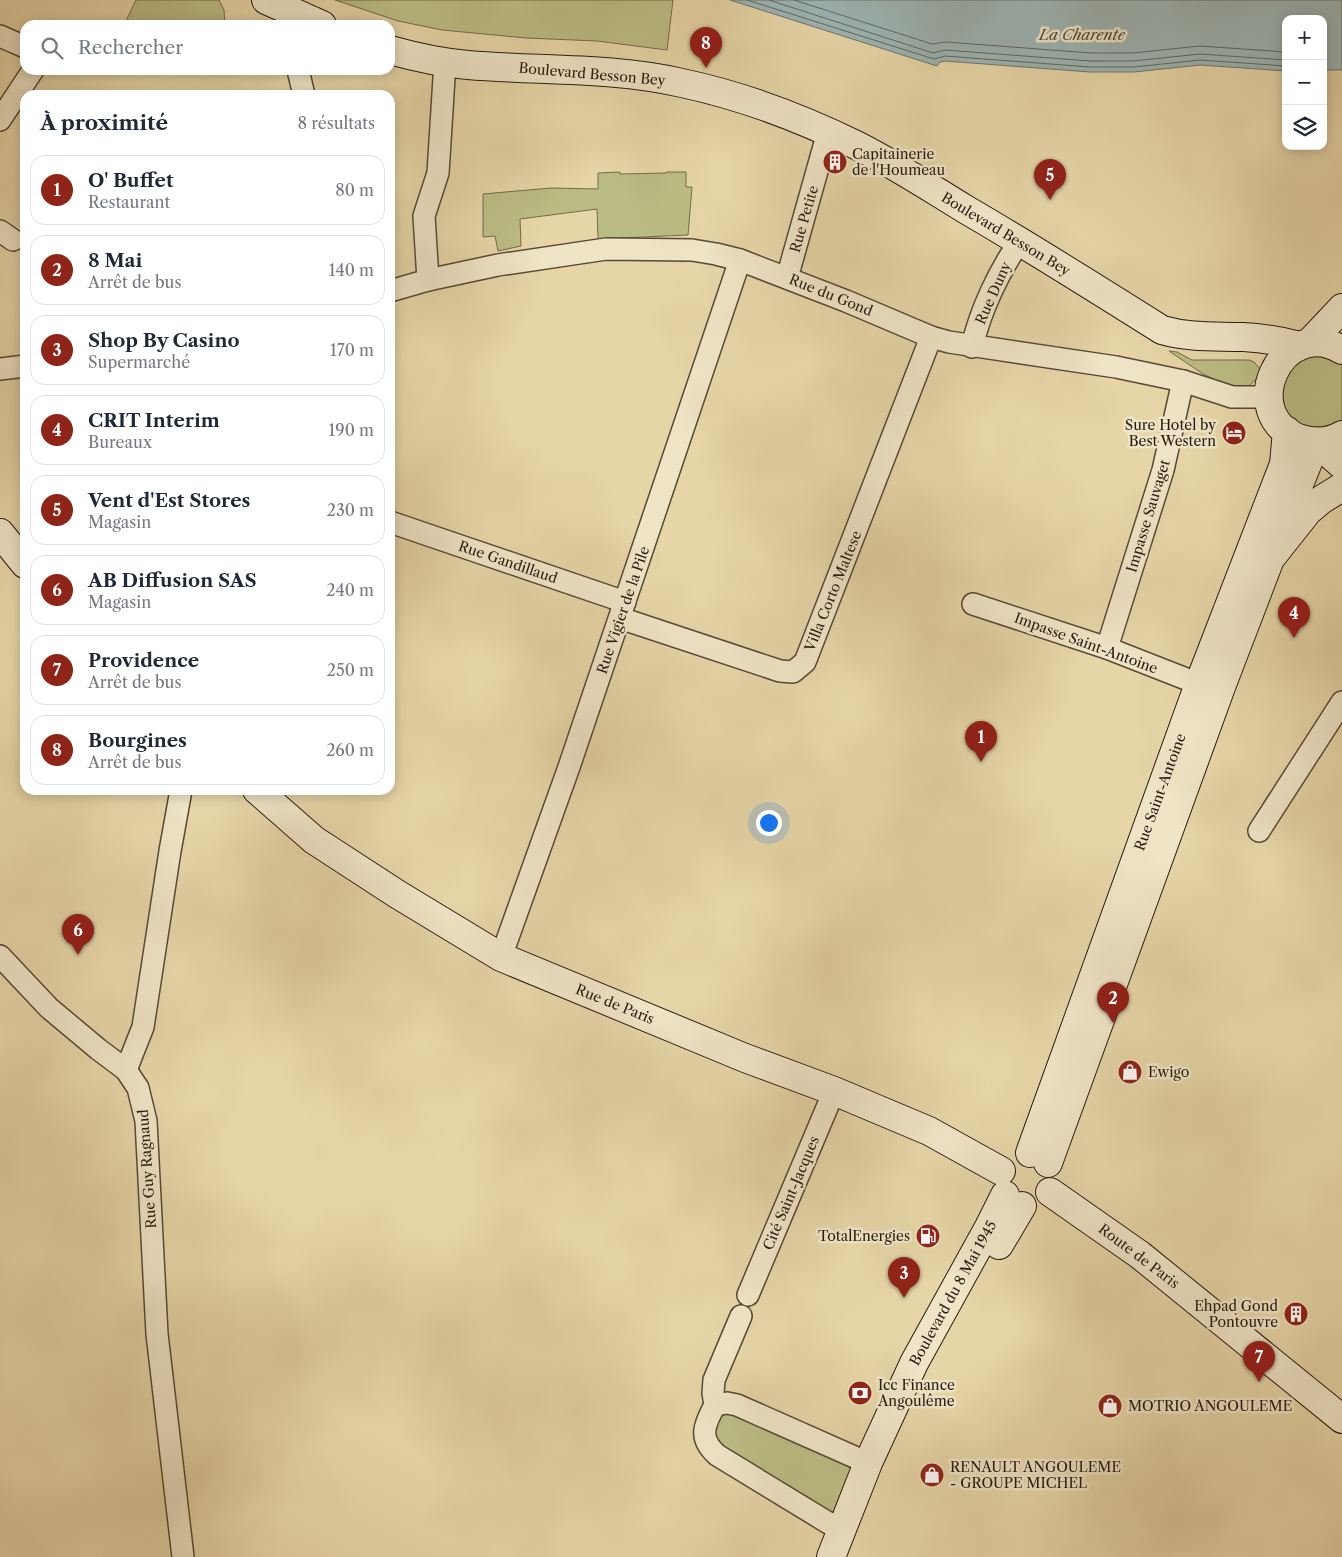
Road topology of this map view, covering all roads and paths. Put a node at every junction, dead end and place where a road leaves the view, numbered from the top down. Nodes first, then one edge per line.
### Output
1 (266, 0) edge
2 (294, 19) edge
3 (0, 36) edge
4 (20, 45) edge
5 (395, 52) edge
6 (445, 62) junction
7 (30, 75) edge
8 (299, 75) edge
9 (303, 90) edge
10 (0, 120) edge
11 (828, 132) junction
12 (1020, 241) junction
13 (740, 260) junction
14 (787, 278) junction
15 (428, 280) junction
16 (395, 290) edge
17 (1342, 308) edge
18 (932, 337) junction
19 (1243, 337) junction
20 (1305, 344) junction
21 (972, 347) junction
22 (1342, 350) edge
23 (20, 367) edge
24 (1275, 368) junction
25 (0, 369) edge
26 (1183, 381) junction
27 (1268, 397) junction
28 (1287, 431) junction
29 (1342, 435) edge
30 (1316, 442) junction
31 (1342, 465) edge
32 (1342, 487) edge
33 (395, 524) edge
34 (0, 533) edge
35 (20, 558) edge
36 (1270, 559) junction
37 (973, 604) dead end
38 (623, 610) junction
39 (1107, 648) junction
40 (1199, 684) junction
41 (1342, 702) edge
42 (180, 795) edge
43 (263, 795) edge
44 (1259, 831) dead end
45 (0, 956) edge
46 (501, 957) junction
47 (126, 1070) junction
48 (834, 1091) junction
49 (1039, 1158) junction
50 (1009, 1191) junction
51 (1050, 1192) junction
52 (748, 1295) dead end
53 (741, 1316) dead end
54 (715, 1405) junction
55 (1342, 1419) edge
56 (868, 1463) junction
57 (840, 1530) junction
58 (183, 1557) edge
59 (831, 1557) edge
60 (850, 1557) edge

1 - 2 main road
3 - 4 street
5 - 6 main road, Boulevard Besson Bey
6 - 11 main road, Boulevard Besson Bey
6 - 15 street
7 - 10 street
8 - 9 street
11 - 12 main road, Boulevard Besson Bey
11 - 14 street, Rue Petite
12 - 19 main road, Boulevard Besson Bey
12 - 21 street, Rue Duny
13 - 14 street, Rue du Gond
13 - 15 street, Rue du Gond
13 - 38 street, Rue Vigier de la Pile
14 - 18 street, Rue du Gond
15 - 16 street, Rue du Gond
17 - 20 main road
18 - 21 street, Rue du Gond
18 - 38 street, Villa Corto Maltese
19 - 20 main road, Boulevard Besson Bey
19 - 24 main road
20 - 22 main road, Boulevard Besson Bey
20 - 24 main road
21 - 26 street, Rue du Gond
23 - 25 street
24 - 27 main road
26 - 27 street, Rue du Gond
26 - 39 street, Impasse Sauvaget
27 - 28 main road
28 - 30 main road
28 - 40 main road, Rue Saint-Antoine
29 - 30 main road
30 - 31 main road
30 - 36 main road
32 - 36 main road, Rue Saint-Antoine
33 - 38 street, Rue Gandillaud
34 - 35 main road
36 - 49 main road, Rue Saint-Antoine
37 - 39 street, Impasse Saint-Antoine
38 - 46 street, Rue Vigier de la Pile
39 - 40 street, Impasse Saint-Antoine
40 - 49 main road, Rue Saint-Antoine
41 - 44 street
42 - 47 street
43 - 46 main road, Rue de Paris
45 - 47 street
46 - 48 main road, Rue de Paris
47 - 58 street, Rue Guy Ragnaud
48 - 50 main road, Rue de Paris
48 - 52 street, Cité Saint-Jacques
49 - 50 main road
49 - 51 main road
50 - 51 main road
50 - 56 main road, Boulevard du 8 Mai 1945
50 - 60 main road, Boulevard du 8 Mai 1945
51 - 55 main road, Route de Paris
53 - 54 street
54 - 56 street
54 - 57 street
56 - 57 main road, Boulevard du 8 Mai 1945
57 - 59 main road, Boulevard du 8 Mai 1945

